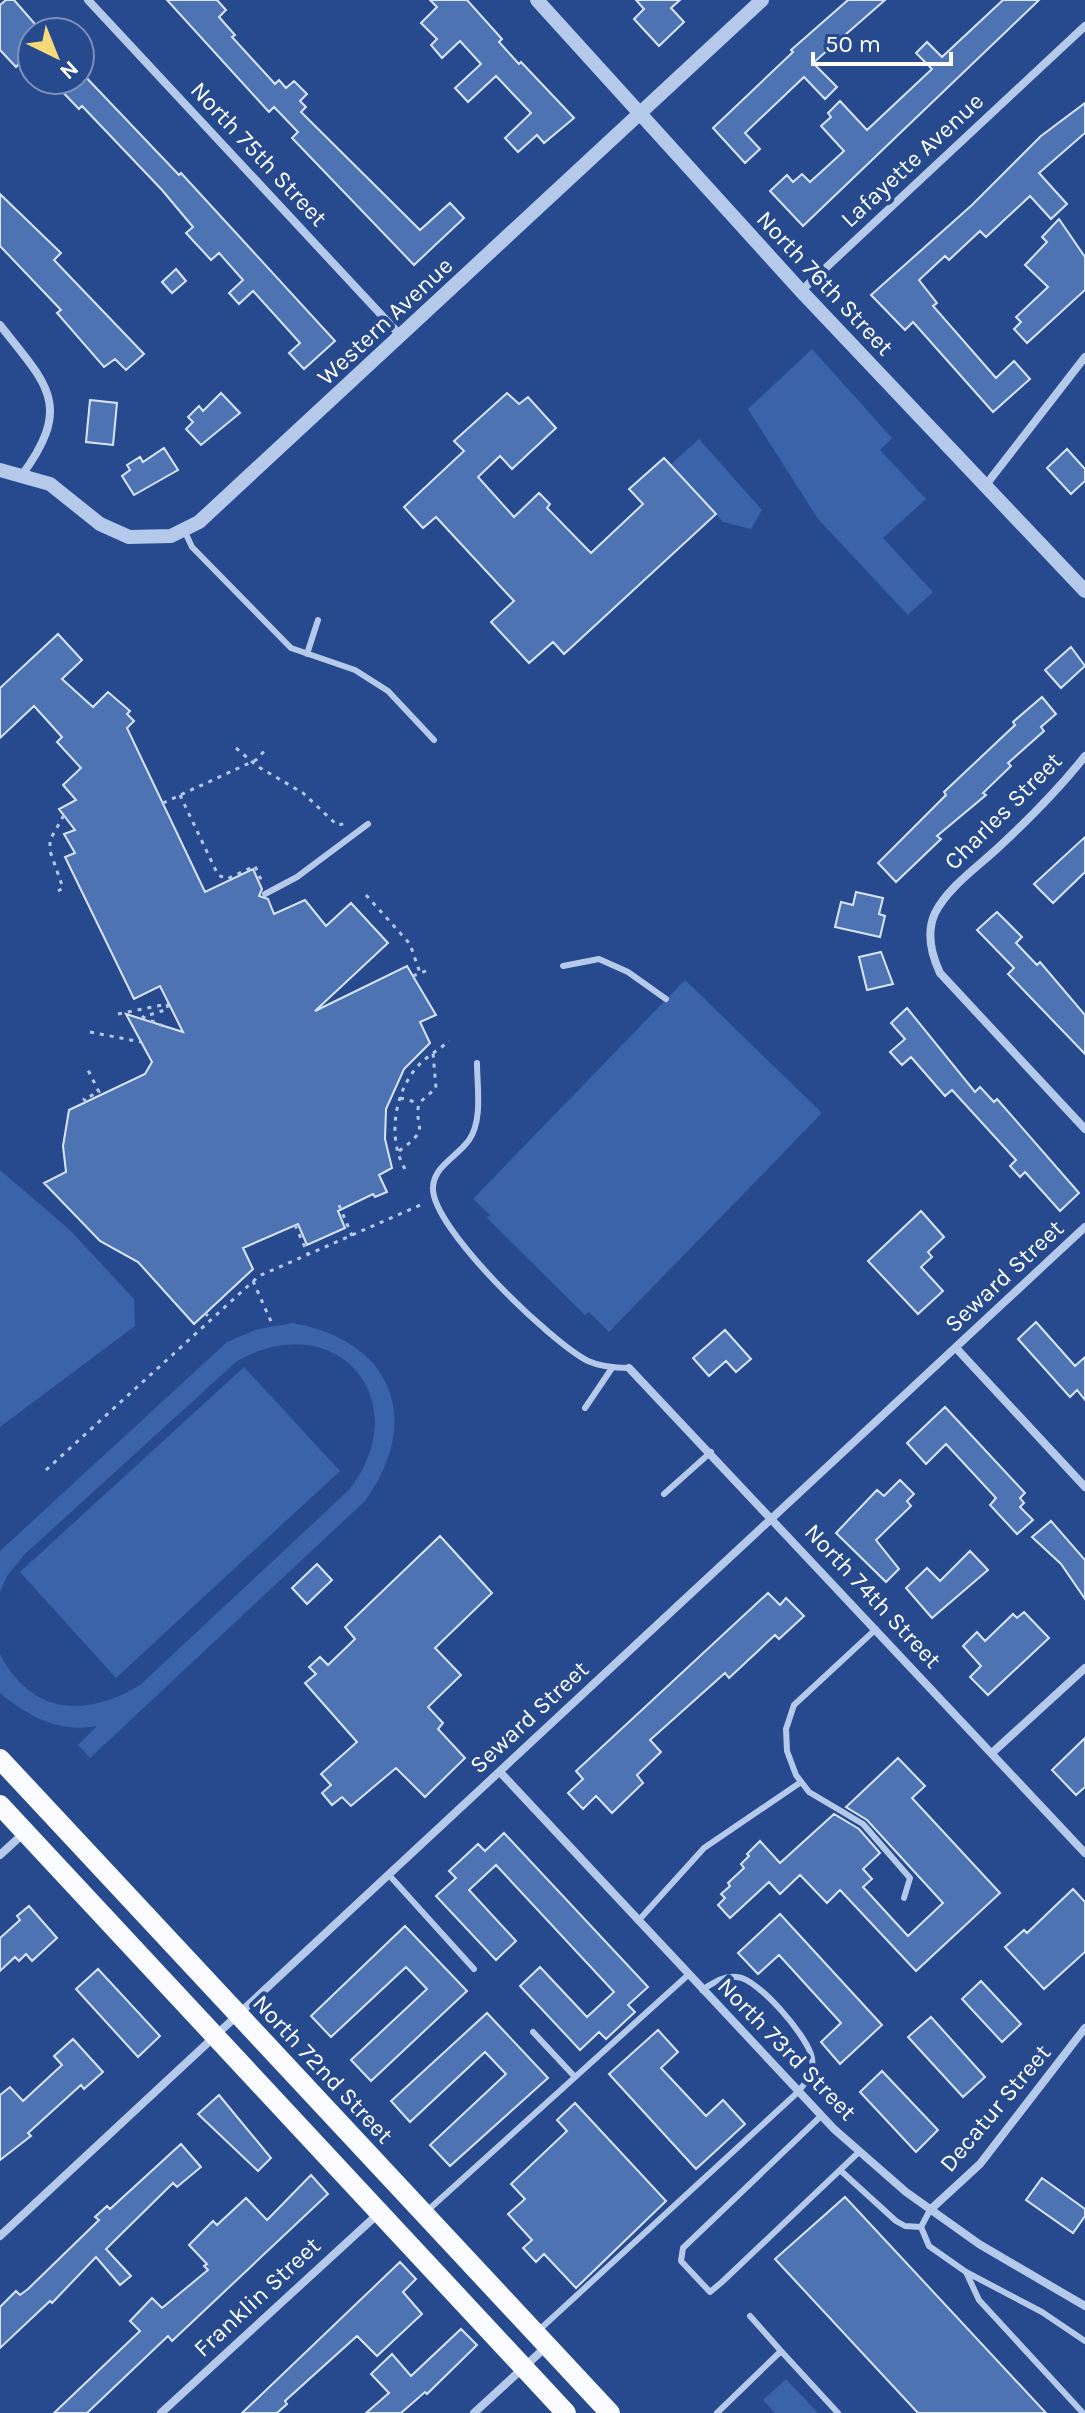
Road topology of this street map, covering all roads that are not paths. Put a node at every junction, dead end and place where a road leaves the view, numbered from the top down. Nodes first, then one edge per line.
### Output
1 (88, 0) edge
2 (537, 0) edge
3 (762, 0) edge
4 (1085, 26) edge
5 (639, 114) junction
6 (801, 291) junction
7 (0, 325) edge
8 (401, 336) junction
9 (1085, 357) edge
10 (0, 470) edge
11 (22, 475) junction
12 (985, 486) junction
13 (185, 530) junction
14 (1085, 591) edge
15 (318, 620) dead end
16 (307, 654) junction
17 (434, 740) dead end
18 (1085, 756) edge
19 (368, 824) dead end
20 (265, 894) dead end
21 (563, 966) dead end
22 (666, 999) dead end
23 (477, 1063) dead end
24 (1085, 1129) edge
25 (1085, 1227) edge
26 (956, 1348) junction
27 (612, 1368) junction
28 (629, 1368) joint
29 (585, 1408) dead end
30 (711, 1452) junction
31 (1085, 1487) edge
32 (664, 1494) dead end
33 (773, 1518) junction
34 (876, 1629) junction
35 (1085, 1668) edge
36 (992, 1753) junction
37 (0, 1759) edge
38 (500, 1772) junction
39 (801, 1782) junction
40 (0, 1805) edge
41 (25, 1832) junction
42 (1085, 1853) edge
43 (0, 1855) edge
44 (389, 1875) junction
45 (904, 1898) dead end
46 (637, 1921) junction
47 (474, 1969) dead end
48 (688, 1975) junction
49 (702, 1990) junction
50 (239, 2016) junction
51 (1085, 2028) edge
52 (533, 2032) dead end
53 (217, 2037) junction
54 (575, 2077) junction
55 (798, 2092) junction
56 (821, 2116) junction
57 (860, 2151) junction
58 (840, 2170) junction
59 (930, 2210) junction
60 (380, 2211) junction
61 (424, 2214) junction
62 (921, 2227) junction
63 (0, 2236) edge
64 (966, 2272) junction
65 (1085, 2306) edge
66 (750, 2316) dead end
67 (541, 2340) junction
68 (1085, 2341) edge
69 (781, 2351) junction
70 (523, 2368) junction
71 (161, 2413) edge
72 (474, 2413) edge
73 (566, 2413) edge
74 (610, 2413) edge
75 (717, 2413) edge
76 (838, 2413) edge
77 (1083, 2413) edge

1 - 8 street, North 75th Street
2 - 5 street, North 76th Street
3 - 5 street, Western Avenue
4 - 6 street, Lafayette Avenue
5 - 6 street, North 76th Street
5 - 8 street, Western Avenue
6 - 12 street, North 76th Street
7 - 11 street
8 - 13 street, Western Avenue
9 - 12 street
10 - 11 street, Western Avenue
11 - 13 street, Western Avenue
12 - 14 street, North 76th Street
13 - 16 lane
15 - 16 lane
16 - 17 lane
18 - 24 street, Charles Street
19 - 20 lane
21 - 22 lane
23 - 27 lane
25 - 26 street, Seward Street
26 - 31 street
26 - 33 street, Seward Street
27 - 28 lane
27 - 29 lane
28 - 30 street, North 74th Street
30 - 32 lane
30 - 33 street, North 74th Street
33 - 34 street, North 74th Street
33 - 38 street, Seward Street
34 - 36 street, North 74th Street
34 - 39 lane
35 - 36 street
36 - 42 street, North 74th Street
37 - 50 main road, North 72nd Street
38 - 44 street, Seward Street
38 - 46 street, North 73rd Street
39 - 45 lane
39 - 46 lane
40 - 41 main road
41 - 43 street
41 - 53 main road
44 - 47 lane
44 - 50 street, Seward Street
46 - 48 street, North 73rd Street
48 - 49 street, North 73rd Street
48 - 54 lane
49 - 55 street, North 73rd Street
49 - 55 lane
50 - 53 street, Seward Street
50 - 61 main road, North 72nd Street
51 - 59 street, Decatur Street
52 - 54 lane
53 - 60 main road
53 - 63 street, Seward Street
54 - 61 lane
55 - 56 street, North 73rd Street
55 - 67 lane
56 - 57 street, North 73rd Street
56 - 58 lane
57 - 58 lane
57 - 59 street, North 73rd Street
58 - 62 lane
59 - 62 lane
59 - 65 street, North 73rd Street
60 - 70 main road
60 - 71 street, Franklin Street
61 - 67 main road, North 72nd Street
62 - 64 lane
64 - 68 lane
64 - 77 lane
66 - 69 lane
67 - 70 street
67 - 74 main road, North 72nd Street
69 - 75 lane
69 - 76 lane
70 - 72 street
70 - 73 main road

